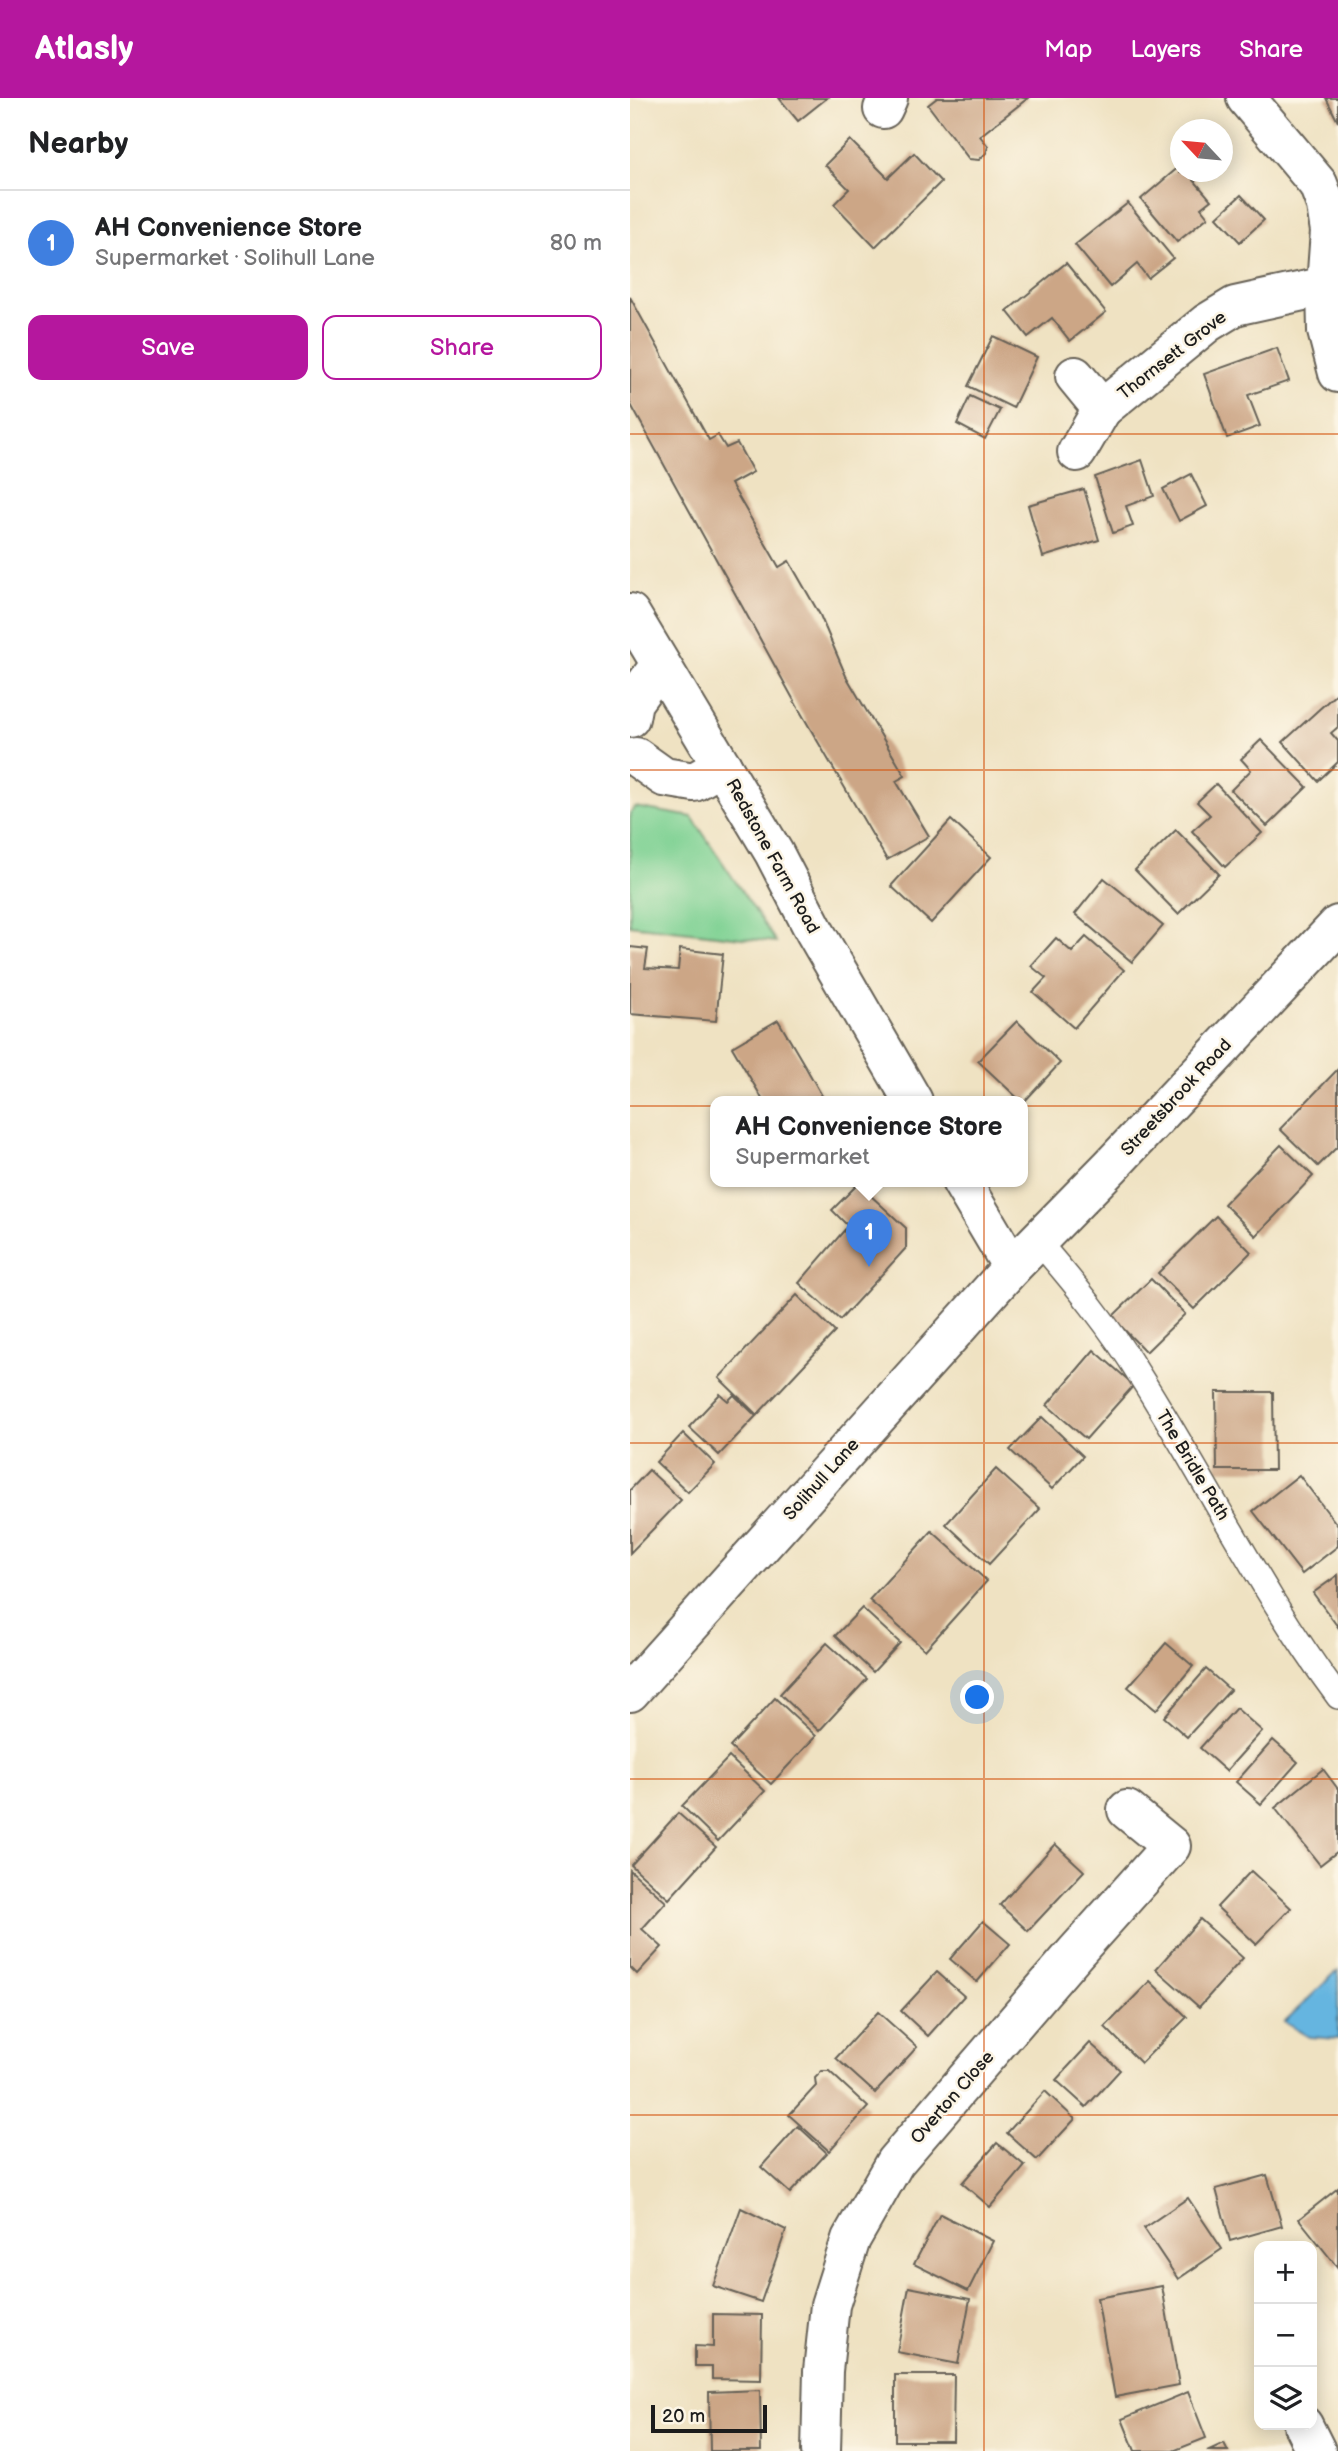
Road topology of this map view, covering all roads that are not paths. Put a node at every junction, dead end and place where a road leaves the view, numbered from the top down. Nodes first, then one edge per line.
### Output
1 (1252, 100) edge
2 (1326, 286) junction
3 (1338, 373) edge
4 (1075, 376) dead end
5 (1102, 409) junction
6 (1077, 452) dead end
7 (630, 613) edge
8 (660, 665) junction
9 (630, 719) edge
10 (632, 750) edge
11 (722, 766) junction
12 (1338, 925) edge
13 (910, 1096) edge
14 (966, 1187) edge
15 (1025, 1253) junction
16 (630, 1692) edge
17 (1338, 1697) edge
18 (1127, 1810) dead end
19 (1306, 2430) edge
20 (821, 2451) edge
21 (1316, 2451) edge

1 - 2 street
2 - 3 street
2 - 5 street, Thornsett Grove
4 - 5 street, Thornsett Grove
5 - 6 street, Thornsett Grove
7 - 8 street, Redstone Farm Road
8 - 9 street
8 - 11 street, Redstone Farm Road
10 - 11 street
11 - 13 street, Redstone Farm Road
12 - 15 street, Streetsbrook Road
14 - 15 street
15 - 16 street, Solihull Lane
15 - 17 lane, The Bridle Path
18 - 20 street, Overton Close
19 - 21 street

